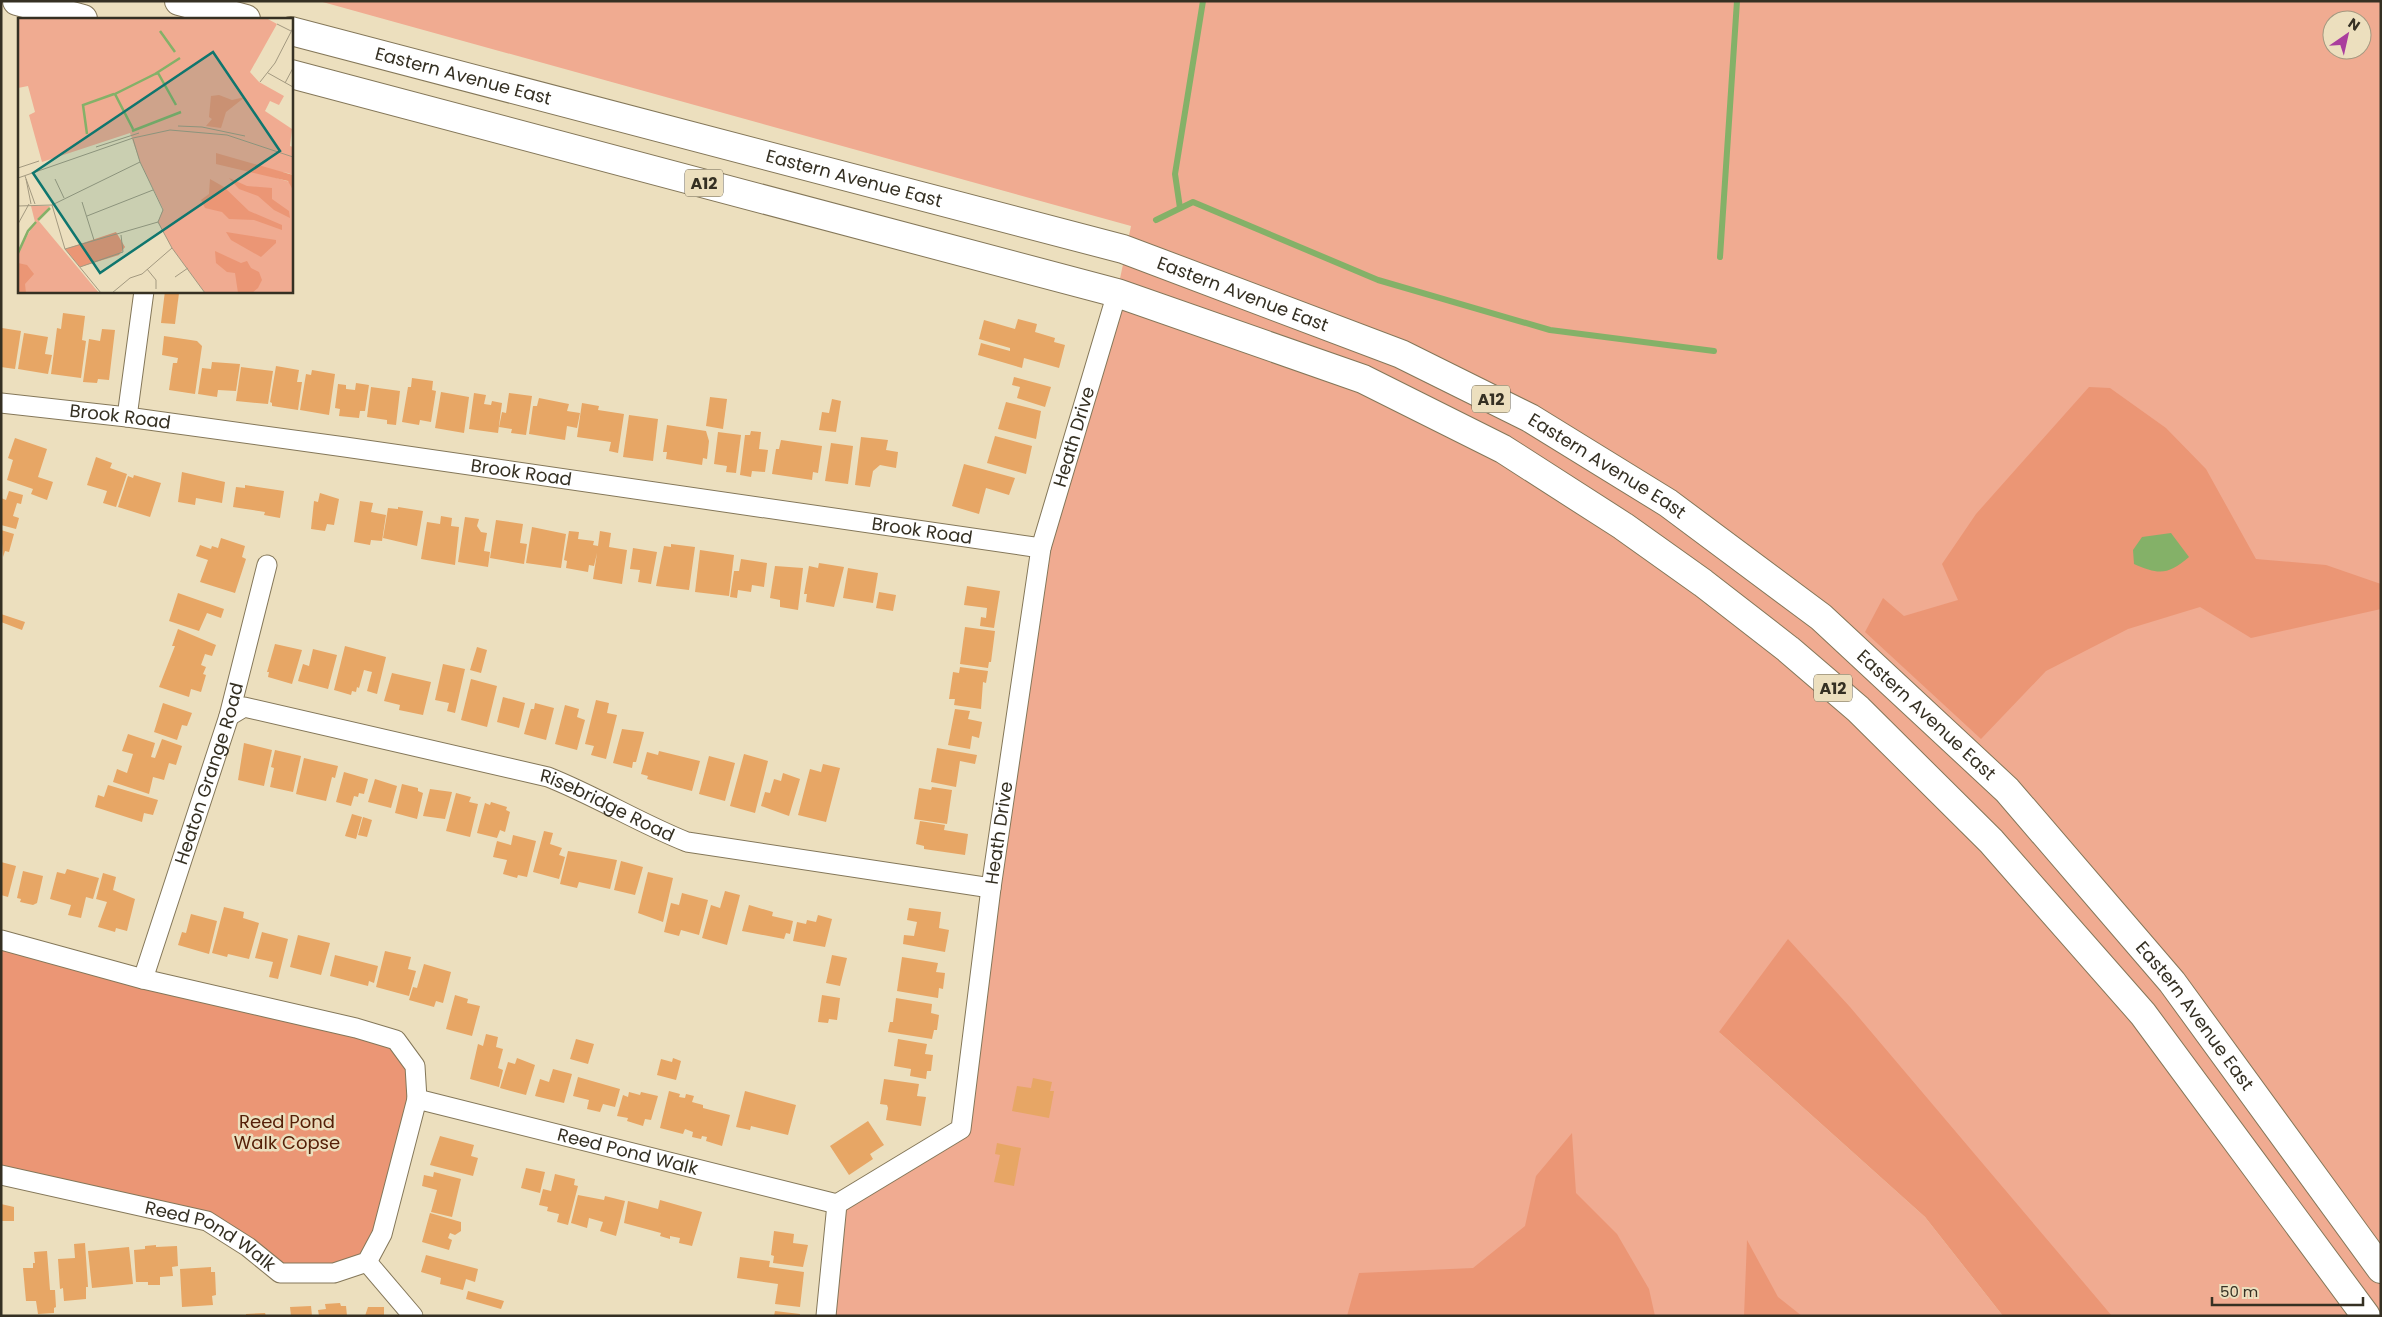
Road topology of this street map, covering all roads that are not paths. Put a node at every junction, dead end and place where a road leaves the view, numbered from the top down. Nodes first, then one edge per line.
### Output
1 (17, 1) edge
2 (180, 1) edge
3 (79, 18) edge
4 (242, 18) edge
5 (292, 30) edge
6 (292, 74) edge
7 (144, 292) edge
8 (1117, 292) junction
9 (1, 404) edge
10 (127, 417) junction
11 (1041, 548) junction
12 (267, 565) dead end
13 (229, 716) junction
14 (991, 888) junction
15 (1, 940) edge
16 (143, 979) junction
17 (417, 1099) junction
18 (1, 1175) edge
19 (837, 1204) junction
20 (367, 1262) junction
21 (2381, 1269) edge
22 (413, 1316) edge
23 (826, 1316) edge
24 (2366, 1316) edge

1 - 3 highway
2 - 4 highway
5 - 21 highway, Eastern Avenue East / A12
6 - 8 highway, A12
7 - 10 street
8 - 11 street, Heath Drive
8 - 24 highway, A12
9 - 10 street, Brook Road
10 - 11 street, Brook Road
11 - 14 street, Heath Drive
12 - 13 street, Heaton Grange Road
13 - 14 street, Risebridge Road
13 - 16 street, Heaton Grange Road
14 - 19 street, Heath Drive
15 - 16 street
16 - 17 street
17 - 19 street, Reed Pond Walk
17 - 20 street
18 - 20 street, Reed Pond Walk
19 - 23 street
20 - 22 street

